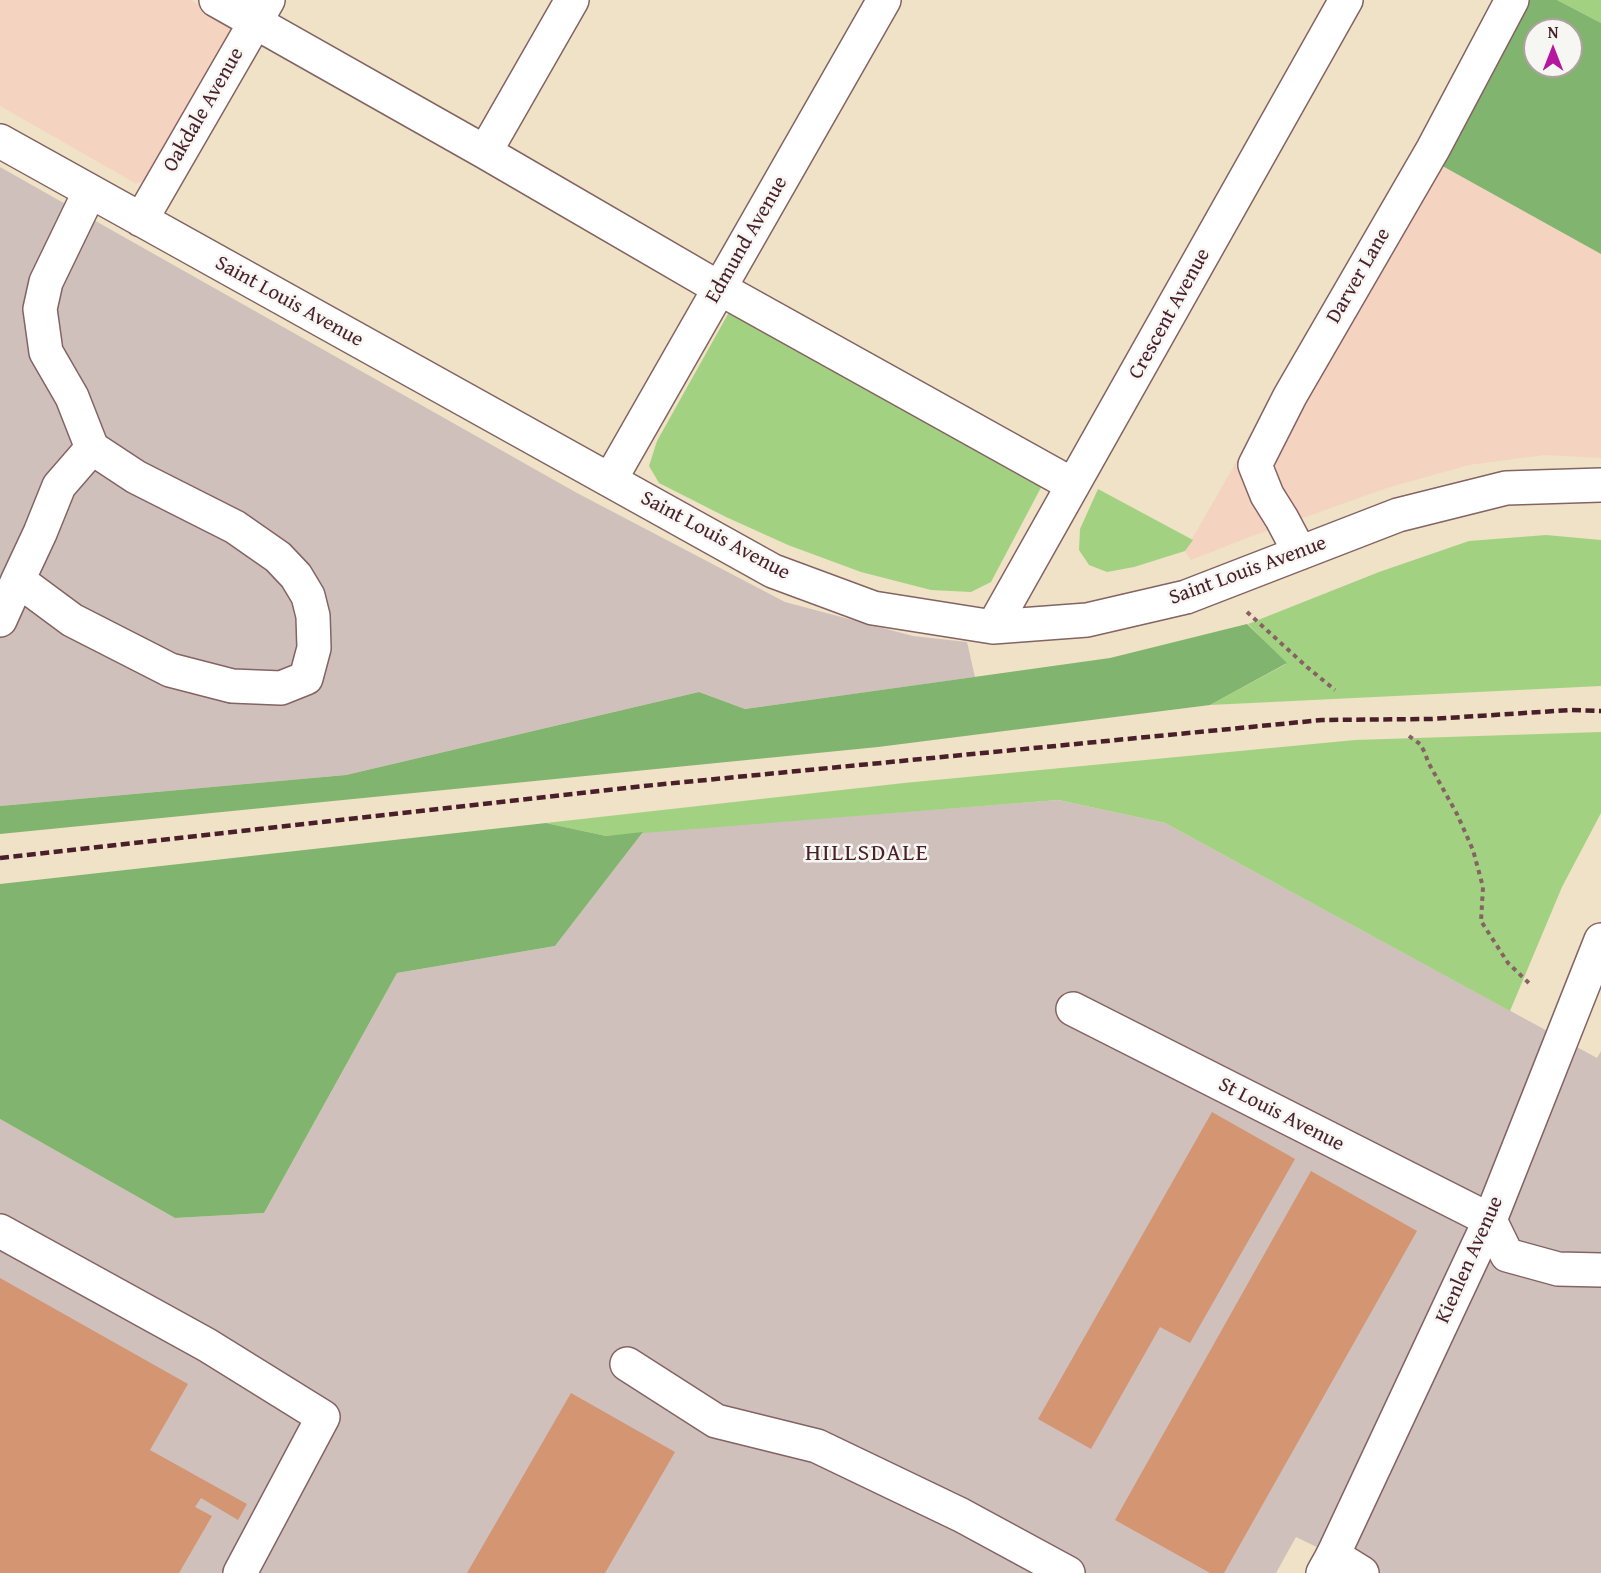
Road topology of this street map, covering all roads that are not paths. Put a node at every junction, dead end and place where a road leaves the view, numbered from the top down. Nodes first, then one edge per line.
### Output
1 (216, 0) edge
2 (572, 0) edge
3 (884, 0) edge
4 (1346, 0) edge
5 (1512, 0) edge
6 (261, 11) edge
7 (0, 141) edge
8 (485, 152) junction
9 (90, 191) junction
10 (141, 220) junction
11 (719, 288) junction
12 (92, 448) junction
13 (610, 480) junction
14 (1073, 485) junction
15 (1601, 485) edge
16 (1300, 553) junction
17 (18, 580) junction
18 (0, 620) edge
19 (993, 627) junction
20 (1601, 940) edge
21 (1072, 1010) dead end
22 (1490, 1220) junction
23 (0, 1231) edge
24 (1601, 1270) edge
25 (627, 1364) dead end
26 (1328, 1564) edge
27 (240, 1573) edge
28 (1068, 1573) edge
29 (1362, 1573) edge

1 - 6 street
2 - 8 street
3 - 11 street, Edmund Avenue
4 - 14 street, Crescent Avenue
5 - 16 street, Darver Lane
6 - 8 street
6 - 10 street, Oakdale Avenue
7 - 9 street, Saint Louis Avenue
8 - 11 street
9 - 10 street, Saint Louis Avenue
9 - 12 street
10 - 13 street, Saint Louis Avenue
11 - 13 street, Edmund Avenue
11 - 14 street
12 - 17 street
12 - 17 street
13 - 19 street, Saint Louis Avenue
14 - 19 street, Crescent Avenue
15 - 16 street, Saint Louis Avenue
16 - 19 street, Saint Louis Avenue
17 - 18 street
20 - 22 street, Kienlen Avenue
21 - 22 street, St Louis Avenue
22 - 24 street
22 - 26 street, Kienlen Avenue
23 - 27 street
25 - 28 street
26 - 29 street

